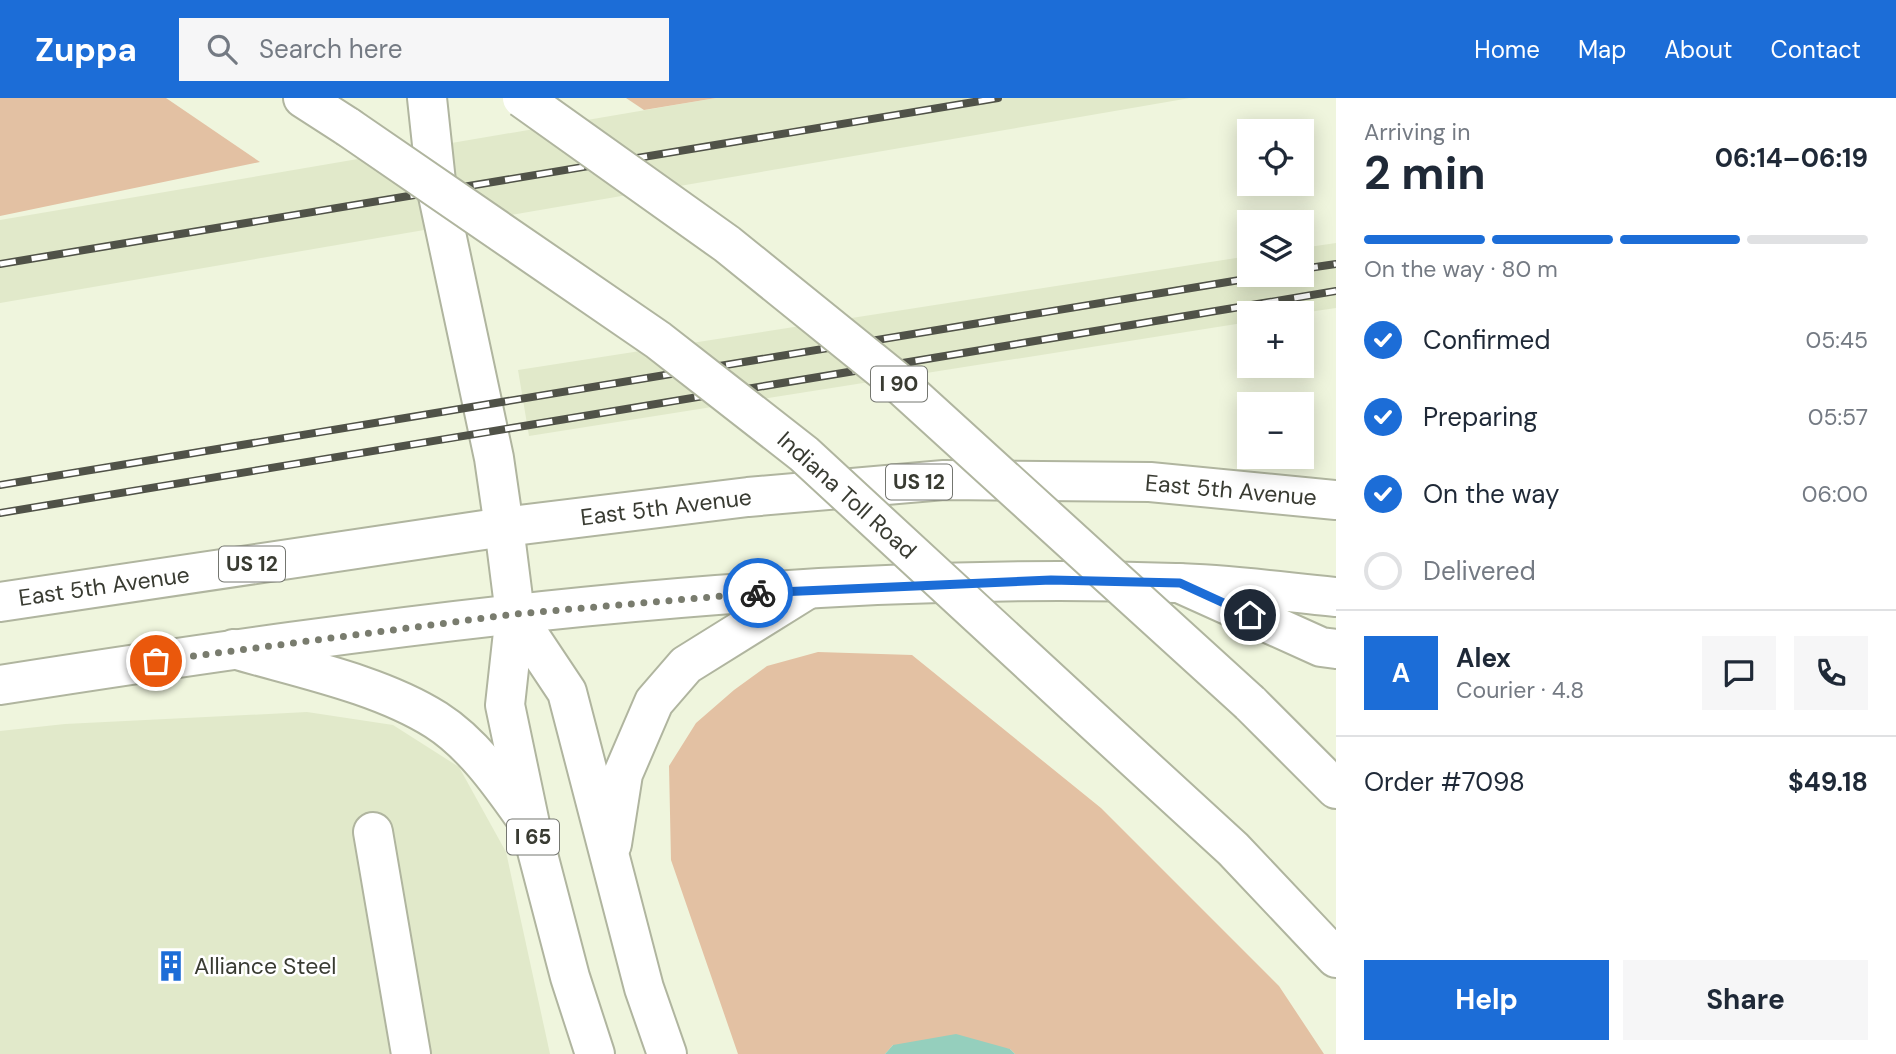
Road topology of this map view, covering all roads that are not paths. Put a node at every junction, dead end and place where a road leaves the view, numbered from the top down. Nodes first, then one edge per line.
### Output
1 (303, 98) edge
2 (426, 98) edge
3 (522, 98) edge
4 (1336, 500) edge
5 (504, 527) junction
6 (1180, 583) junction
7 (808, 589) junction
8 (1336, 597) edge
9 (0, 602) edge
10 (515, 614) junction
11 (234, 649) junction
12 (1336, 649) edge
13 (0, 685) edge
14 (1336, 789) edge
15 (530, 824) junction
16 (373, 832) dead end
17 (610, 860) junction
18 (1336, 958) edge
19 (411, 1054) edge
20 (595, 1054) edge
21 (667, 1054) edge

1 - 18 main road, Indiana Toll Road, bridge
2 - 5 main road
3 - 14 main road, I 90, bridge
4 - 5 main road, East 5th Avenue / US 12
5 - 9 main road, East 5th Avenue / US 12
5 - 10 main road, I 65
6 - 7 main road
6 - 8 main road
6 - 12 main road
7 - 10 main road
7 - 17 main road
10 - 11 main road
10 - 15 main road, I 65
10 - 17 main road, I 65
11 - 13 main road
11 - 15 main road
15 - 20 main road, I 65
16 - 19 main road
17 - 21 main road, I 65

